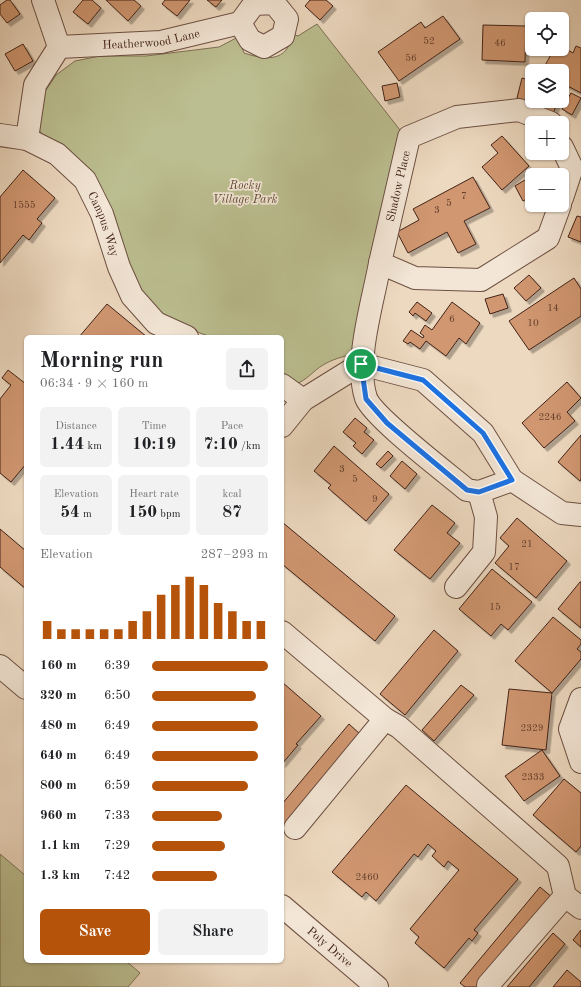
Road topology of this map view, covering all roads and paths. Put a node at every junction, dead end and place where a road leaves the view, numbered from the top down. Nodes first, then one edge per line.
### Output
1 (43, 0) edge
2 (240, 23) dead end
3 (59, 47) junction
4 (534, 116) edge
5 (0, 135) edge
6 (27, 139) junction
7 (568, 160) edge
8 (569, 177) edge
9 (557, 212) edge
10 (380, 263) junction
11 (183, 335) edge
12 (361, 364) junction
13 (284, 386) edge
14 (303, 400) junction
15 (284, 424) edge
16 (512, 480) junction
17 (479, 492) junction
18 (581, 515) edge
19 (456, 587) dead end
20 (284, 634) edge
21 (0, 666) edge
22 (24, 686) edge
23 (581, 699) edge
24 (385, 720) junction
25 (581, 762) edge
26 (295, 828) dead end
27 (573, 902) edge
28 (284, 908) edge
29 (488, 985) dead end
30 (377, 987) edge

1 - 3 street
2 - 3 street, Heatherwood Lane
3 - 6 street
4 - 10 street, Shadow Place
5 - 6 street, Campus Way
6 - 11 street, Campus Way
7 - 8 street
9 - 10 street
10 - 12 street, Shadow Place
12 - 14 street
12 - 16 street
12 - 17 street, Shadow Place
13 - 14 street
14 - 15 street
16 - 17 street
16 - 18 street
17 - 19 street
20 - 24 street
21 - 22 street
23 - 25 street
24 - 26 street
24 - 27 street
27 - 29 street
28 - 30 street, Poly Drive

